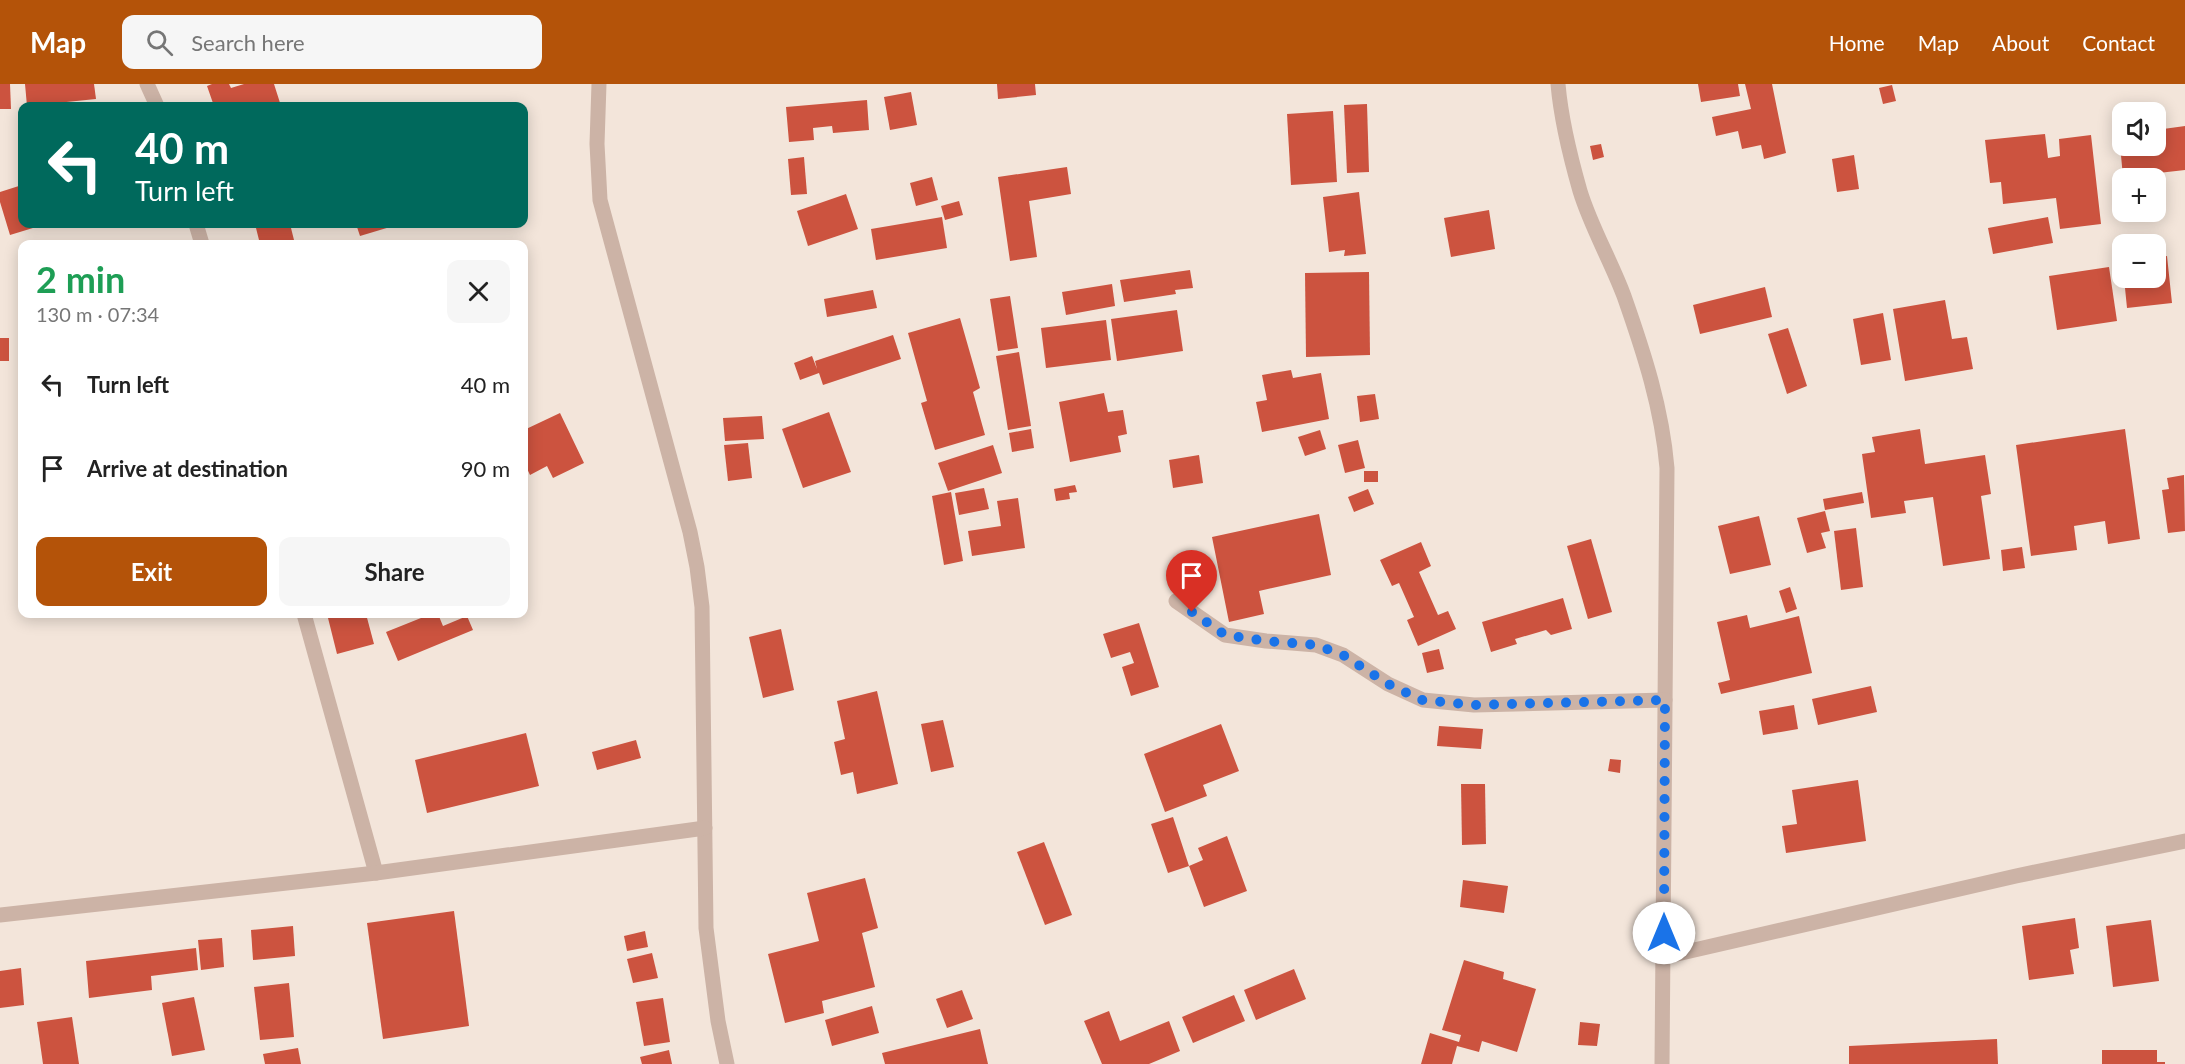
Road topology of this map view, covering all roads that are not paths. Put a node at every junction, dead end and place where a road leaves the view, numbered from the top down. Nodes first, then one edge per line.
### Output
1 (147, 84) edge
2 (599, 84) edge
3 (1558, 84) edge
4 (155, 102) edge
5 (1176, 601) dead end
6 (305, 618) edge
7 (1665, 700) junction
8 (705, 828) junction
9 (2185, 841) edge
10 (376, 873) junction
11 (0, 915) edge
12 (1664, 957) junction
13 (727, 1064) edge
14 (1662, 1064) edge

1 - 4 street
2 - 8 street
3 - 7 street
5 - 7 street
6 - 10 street
7 - 12 street
8 - 10 street
8 - 13 street
9 - 12 street
10 - 11 street
12 - 14 street

